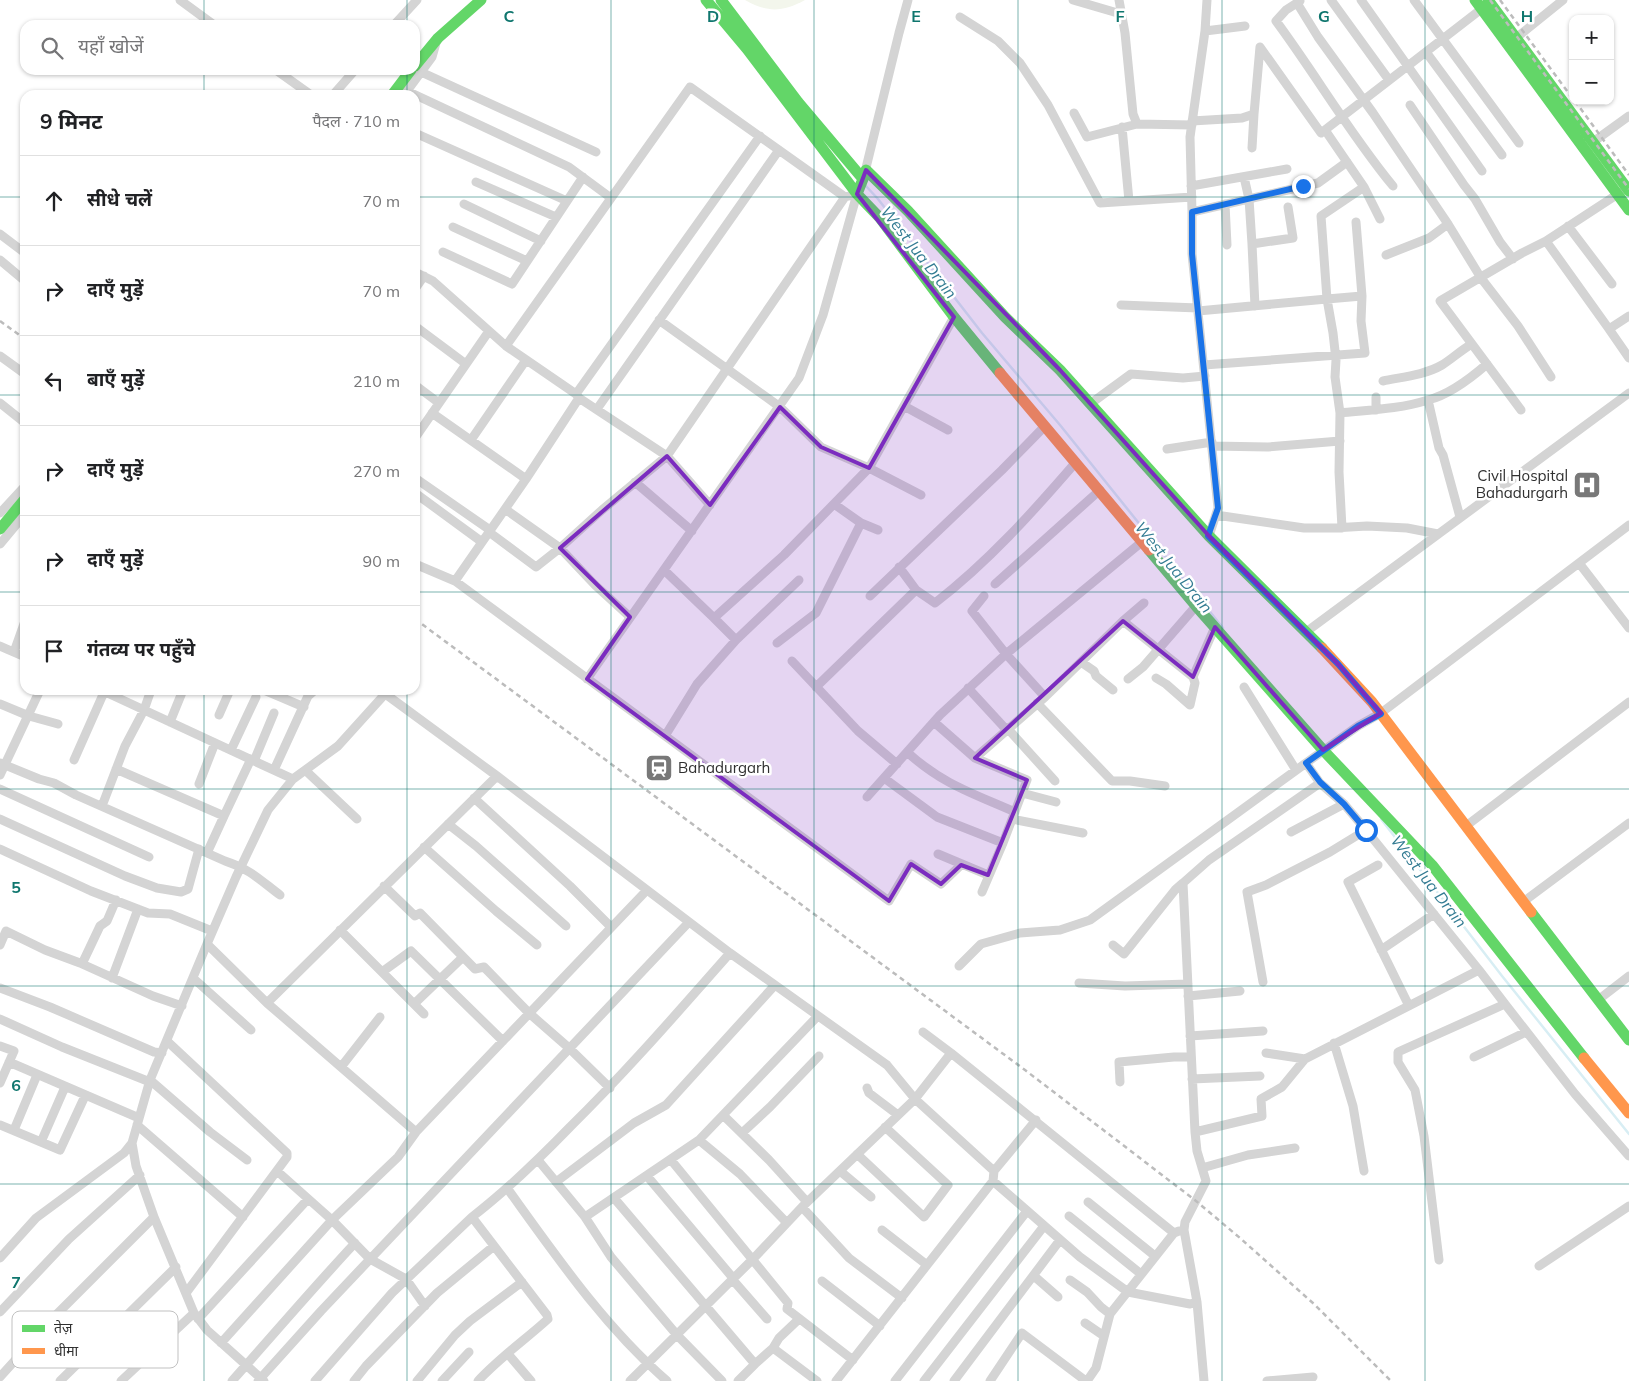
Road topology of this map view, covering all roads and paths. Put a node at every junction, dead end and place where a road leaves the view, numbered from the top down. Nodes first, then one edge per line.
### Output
1 (180, 0) edge
2 (417, 0) edge
3 (481, 0) edge
4 (706, 0) edge
5 (721, 0) edge
6 (908, 0) edge
7 (1073, 0) edge
8 (1119, 0) edge
9 (1207, 0) edge
10 (1331, 0) edge
11 (1361, 0) edge
12 (1414, 0) edge
13 (1563, 0) edge
14 (1299, 2) edge
15 (1483, 3) edge
16 (1121, 14) junction
17 (960, 17) dead end
18 (207, 20) edge
19 (399, 20) edge
20 (1245, 26) dead end
21 (1205, 31) junction
22 (1516, 38) junction
23 (1443, 39) junction
24 (1426, 52) junction
25 (420, 63) edge
26 (1407, 66) junction
27 (420, 71) edge
28 (283, 75) edge
29 (351, 75) edge
30 (410, 75) edge
31 (414, 75) edge
32 (1389, 80) junction
33 (304, 90) edge
34 (337, 90) edge
35 (397, 90) edge
36 (407, 90) edge
37 (420, 99) edge
38 (1363, 101) junction
39 (1410, 105) dead end
40 (1074, 113) dead end
41 (1254, 114) junction
42 (1343, 116) junction
43 (1629, 116) edge
44 (1192, 123) junction
45 (1137, 124) junction
46 (1122, 127) junction
47 (1325, 130) junction
48 (420, 135) edge
49 (760, 136) junction
50 (1593, 142) junction
51 (1519, 143) dead end
52 (1252, 148) dead end
53 (779, 150) junction
54 (596, 152) dead end
55 (1502, 155) dead end
56 (1347, 162) junction
57 (1288, 169) dead end
58 (1482, 171) dead end
59 (864, 174) junction
60 (583, 177) junction
61 (1244, 177) junction
62 (476, 182) dead end
63 (1191, 186) junction
64 (1393, 186) dead end
65 (1364, 187) junction
66 (1626, 190) edge
67 (857, 194) junction
68 (845, 197) junction
69 (1192, 197) junction
70 (611, 198) junction
71 (1249, 199) junction
72 (1129, 201) junction
73 (567, 202) junction
74 (464, 204) dead end
75 (1224, 204) junction
76 (1288, 207) dead end
77 (1629, 210) edge
78 (1192, 212) junction
79 (556, 217) junction
80 (1380, 219) dead end
81 (1356, 222) dead end
82 (1448, 224) junction
83 (1568, 226) junction
84 (453, 228) dead end
85 (0, 234) edge
86 (541, 240) junction
87 (1546, 241) junction
88 (1252, 244) junction
89 (1227, 245) dead end
90 (20, 249) edge
91 (443, 252) dead end
92 (1386, 255) dead end
93 (1512, 259) junction
94 (0, 260) edge
95 (527, 262) junction
96 (420, 274) edge
97 (20, 277) edge
98 (1480, 278) junction
99 (1612, 284) dead end
100 (1362, 296) junction
101 (1326, 299) junction
102 (1122, 305) dead end
103 (1255, 306) junction
104 (1198, 310) junction
105 (1629, 316) edge
106 (954, 317) junction
107 (659, 320) junction
108 (1609, 329) junction
109 (420, 330) edge
110 (489, 331) junction
111 (1472, 344) junction
112 (506, 346) junction
113 (0, 356) edge
114 (1336, 356) junction
115 (1629, 358) edge
116 (526, 360) junction
117 (466, 364) junction
118 (1487, 364) junction
119 (1204, 365) junction
120 (727, 369) junction
121 (20, 370) edge
122 (1205, 376) junction
123 (1551, 377) dead end
124 (1383, 381) dead end
125 (420, 389) edge
126 (1629, 393) edge
127 (577, 396) junction
128 (1376, 397) dead end
129 (1428, 400) junction
130 (0, 403) edge
131 (439, 403) junction
132 (1090, 404) junction
133 (904, 406) junction
134 (780, 407) junction
135 (597, 408) junction
136 (1376, 410) junction
137 (1521, 410) dead end
138 (432, 413) junction
139 (1340, 413) junction
140 (20, 419) edge
141 (1044, 427) junction
142 (948, 430) dead end
143 (420, 431) edge
144 (471, 440) junction
145 (1340, 441) junction
146 (1212, 444) junction
147 (1167, 449) dead end
148 (667, 456) junction
149 (1076, 462) junction
150 (869, 468) junction
151 (526, 479) junction
152 (420, 482) edge
153 (635, 482) junction
154 (1100, 490) junction
155 (20, 491) edge
156 (921, 495) dead end
157 (420, 497) edge
158 (834, 504) junction
159 (20, 505) edge
160 (710, 505) junction
161 (505, 508) junction
162 (0, 513) edge
163 (1216, 515) junction
164 (1460, 517) junction
165 (20, 520) edge
166 (861, 523) junction
167 (1629, 526) edge
168 (1342, 528) junction
169 (0, 529) edge
170 (692, 530) junction
171 (878, 530) dead end
172 (490, 531) junction
173 (1438, 534) junction
174 (1208, 536) junction
175 (1143, 541) junction
176 (482, 542) junction
177 (0, 544) edge
178 (560, 548) junction
179 (1579, 563) junction
180 (420, 566) edge
181 (899, 568) junction
182 (664, 570) junction
183 (799, 580) dead end
184 (455, 581) junction
185 (995, 584) dead end
186 (916, 590) junction
187 (870, 596) dead end
188 (984, 596) dead end
189 (1144, 604) dead end
190 (1196, 606) junction
191 (630, 617) junction
192 (714, 618) junction
193 (1123, 620) junction
194 (1216, 627) junction
195 (1629, 628) edge
196 (1306, 632) junction
197 (20, 635) edge
198 (736, 640) junction
199 (777, 643) dead end
200 (0, 646) edge
201 (1158, 649) junction
202 (14, 652) junction
203 (20, 654) edge
204 (1006, 654) junction
205 (792, 661) dead end
206 (1081, 662) junction
207 (1194, 677) junction
208 (1156, 678) dead end
209 (587, 679) junction
210 (1128, 679) dead end
211 (816, 687) junction
212 (1244, 687) dead end
213 (968, 688) junction
214 (1113, 690) dead end
215 (38, 695) edge
216 (101, 695) edge
217 (112, 695) edge
218 (149, 695) edge
219 (182, 695) edge
220 (228, 695) edge
221 (276, 695) edge
222 (309, 695) edge
223 (380, 695) edge
224 (386, 695) edge
225 (256, 697) dead end
226 (1041, 700) junction
227 (1629, 702) edge
228 (0, 704) edge
229 (304, 706) junction
230 (144, 710) junction
231 (274, 713) dead end
232 (219, 714) dead end
233 (1381, 714) junction
234 (29, 716) junction
235 (170, 722) junction
236 (934, 722) junction
237 (58, 724) dead end
238 (1008, 729) junction
239 (665, 736) junction
240 (215, 743) junction
241 (231, 750) junction
242 (1323, 750) junction
243 (907, 752) junction
244 (975, 758) junction
245 (74, 760) dead end
246 (252, 760) junction
247 (1306, 763) junction
248 (2, 764) edge
249 (897, 764) junction
250 (116, 769) junction
251 (274, 770) junction
252 (305, 770) junction
253 (1296, 770) junction
254 (0, 775) edge
255 (497, 776) junction
256 (884, 778) junction
257 (293, 779) junction
258 (1055, 781) dead end
259 (1320, 782) junction
260 (199, 784) dead end
261 (1165, 786) dead end
262 (0, 789) edge
263 (1022, 793) junction
264 (867, 797) dead end
265 (474, 798) junction
266 (1056, 802) dead end
267 (1344, 804) junction
268 (102, 806) junction
269 (1013, 815) junction
270 (224, 816) junction
271 (0, 819) edge
272 (357, 819) dead end
273 (1629, 823) edge
274 (448, 824) junction
275 (1466, 826) junction
276 (1366, 830) junction
277 (1292, 832) dead end
278 (1083, 833) dead end
279 (1003, 843) junction
280 (424, 847) junction
281 (0, 849) edge
282 (203, 851) junction
283 (938, 854) dead end
284 (149, 857) dead end
285 (961, 865) junction
286 (1378, 865) dead end
287 (241, 866) junction
288 (988, 875) junction
289 (1183, 883) junction
290 (384, 886) junction
291 (646, 890) junction
292 (982, 892) dead end
293 (280, 895) dead end
294 (116, 900) junction
295 (1523, 902) junction
296 (138, 909) junction
297 (1434, 914) junction
298 (689, 922) junction
299 (566, 926) dead end
300 (611, 927) junction
301 (3, 929) edge
302 (340, 930) junction
303 (212, 932) junction
304 (207, 944) junction
305 (0, 945) edge
306 (537, 945) dead end
307 (1113, 945) dead end
308 (1381, 950) junction
309 (730, 953) junction
310 (463, 957) junction
311 (82, 964) junction
312 (959, 966) dead end
313 (1479, 970) junction
314 (382, 972) junction
315 (1629, 976) edge
316 (112, 978) junction
317 (193, 978) junction
318 (440, 979) junction
319 (1263, 982) dead end
320 (1079, 983) dead end
321 (1188, 984) junction
322 (775, 985) junction
323 (0, 988) edge
324 (1240, 991) dead end
325 (1188, 996) junction
326 (1598, 1000) junction
327 (267, 1003) junction
328 (414, 1004) junction
329 (1505, 1004) junction
330 (182, 1006) junction
331 (1409, 1006) junction
332 (529, 1013) junction
333 (424, 1014) dead end
334 (380, 1017) dead end
335 (0, 1019) edge
336 (815, 1019) dead end
337 (251, 1030) dead end
338 (1263, 1031) dead end
339 (923, 1032) dead end
340 (1526, 1032) junction
341 (1190, 1036) junction
342 (1629, 1040) edge
343 (166, 1041) junction
344 (503, 1041) junction
345 (1334, 1044) junction
346 (0, 1046) edge
347 (569, 1048) junction
348 (162, 1053) junction
349 (1266, 1053) dead end
350 (951, 1054) junction
351 (819, 1056) dead end
352 (1191, 1057) junction
353 (1474, 1057) dead end
354 (1305, 1059) junction
355 (9, 1062) junction
356 (341, 1067) junction
357 (37, 1074) junction
358 (1260, 1076) dead end
359 (1192, 1079) junction
360 (150, 1081) junction
361 (1120, 1082) dead end
362 (0, 1083) edge
363 (65, 1087) junction
364 (610, 1088) junction
365 (867, 1088) dead end
366 (85, 1096) junction
367 (915, 1098) junction
368 (1629, 1113) edge
369 (723, 1115) junction
370 (898, 1115) junction
371 (1036, 1120) junction
372 (138, 1122) junction
373 (885, 1127) junction
374 (1, 1128) edge
375 (14, 1130) junction
376 (416, 1132) junction
377 (1195, 1132) junction
378 (742, 1133) junction
379 (699, 1140) junction
380 (41, 1142) junction
381 (132, 1143) junction
382 (1295, 1148) dead end
383 (857, 1154) junction
384 (1629, 1156) edge
385 (247, 1160) dead end
386 (538, 1160) junction
387 (671, 1160) junction
388 (1202, 1168) junction
389 (277, 1171) junction
390 (840, 1171) junction
391 (1364, 1171) dead end
392 (140, 1175) junction
393 (647, 1176) junction
394 (993, 1176) junction
395 (556, 1182) junction
396 (507, 1188) junction
397 (870, 1197) dead end
398 (614, 1198) junction
399 (308, 1199) junction
400 (1088, 1202) dead end
401 (805, 1205) junction
402 (1629, 1206) edge
403 (1027, 1211) junction
404 (1068, 1216) dead end
405 (243, 1217) junction
406 (472, 1217) junction
407 (586, 1217) junction
408 (154, 1218) junction
409 (332, 1220) junction
410 (787, 1223) junction
411 (1044, 1226) junction
412 (882, 1230) dead end
413 (1184, 1230) junction
414 (1174, 1233) junction
415 (1060, 1240) junction
416 (355, 1243) junction
417 (494, 1246) junction
418 (1155, 1256) junction
419 (0, 1258) edge
420 (370, 1258) junction
421 (753, 1259) junction
422 (1439, 1260) dead end
423 (927, 1265) junction
424 (1539, 1266) dead end
425 (176, 1267) junction
426 (1141, 1274) junction
427 (1034, 1276) junction
428 (733, 1279) junction
429 (406, 1280) junction
430 (1070, 1280) dead end
431 (822, 1281) dead end
432 (522, 1282) junction
433 (186, 1292) junction
434 (1128, 1292) junction
435 (902, 1298) junction
436 (1058, 1298) dead end
437 (1197, 1302) junction
438 (425, 1306) junction
439 (705, 1306) junction
440 (60, 1311) edge
441 (131, 1311) edge
442 (0, 1312) edge
443 (1110, 1314) junction
444 (196, 1316) junction
445 (767, 1319) dead end
446 (799, 1319) junction
447 (1085, 1323) dead end
448 (880, 1326) junction
449 (178, 1332) edge
450 (677, 1335) junction
451 (1104, 1336) junction
452 (221, 1343) junction
453 (774, 1348) junction
454 (469, 1352) dead end
455 (508, 1354) junction
456 (854, 1360) junction
457 (12, 1364) edge
458 (647, 1364) junction
459 (755, 1364) junction
460 (246, 1365) junction
461 (73, 1368) edge
462 (136, 1368) edge
463 (0, 1377) edge
464 (1313, 1377) dead end
465 (261, 1380) edge
466 (60, 1381) edge
467 (121, 1381) edge
468 (232, 1381) edge
469 (315, 1381) edge
470 (354, 1381) edge
471 (417, 1381) edge
472 (442, 1381) edge
473 (478, 1381) edge
474 (530, 1381) edge
475 (630, 1381) edge
476 (667, 1381) edge
477 (722, 1381) edge
478 (738, 1381) edge
479 (817, 1381) edge
480 (836, 1381) edge
481 (895, 1381) edge
482 (924, 1381) edge
483 (954, 1381) edge
484 (990, 1381) edge
485 (1086, 1381) edge
486 (1204, 1381) edge
487 (1267, 1381) edge

1 - 18 street
2 - 19 street
3 - 25 main road
4 - 67 main road
5 - 59 main road
6 - 59 street
7 - 16 street
8 - 16 street
9 - 21 street
10 - 32 street
11 - 26 street
12 - 23 street
13 - 22 street
14 - 38 street
14 - 42 street
15 - 22 main road
15 - 23 street
15 - 66 main road
16 - 45 street
17 - 72 street
20 - 21 street
21 - 44 street
22 - 50 main road
23 - 24 street
23 - 51 street
24 - 26 street
24 - 55 street
26 - 32 street
26 - 58 street
27 - 54 street
28 - 33 street
29 - 34 street
30 - 35 main road
31 - 36 street
32 - 38 street
37 - 60 street
38 - 42 street
38 - 82 street
39 - 93 street
40 - 46 street
41 - 44 street
41 - 47 street
41 - 52 street
42 - 47 street
42 - 64 street
43 - 50 street
44 - 45 street
44 - 63 street
45 - 46 street
46 - 72 street
47 - 56 street
48 - 73 street
49 - 53 street
49 - 70 street
49 - 127 street
50 - 66 main road
53 - 68 street
53 - 107 street
56 - 65 street
56 - 71 street
57 - 61 street
59 - 67 main road
59 - 132 main road
60 - 70 street
60 - 73 street
61 - 63 street
61 - 71 street
62 - 79 street
63 - 69 street
65 - 80 street
65 - 101 street
66 - 77 main road
66 - 83 street
67 - 68 street
67 - 106 main road
67 - 134 street
68 - 120 street
69 - 72 street
69 - 78 street
70 - 112 street
71 - 75 street
71 - 88 street
73 - 79 street
74 - 86 street
75 - 78 street
75 - 89 street
76 - 88 street
78 - 104 street
79 - 86 street
81 - 100 street
82 - 92 street
82 - 98 street
83 - 87 street
83 - 99 street
84 - 95 street
85 - 90 street
86 - 95 street
87 - 93 street
87 - 108 street
88 - 103 street
91 - 95 street
93 - 98 street
94 - 97 street
96 - 110 street
98 - 111 street
98 - 123 street
100 - 101 street
100 - 114 street
101 - 103 street
101 - 114 street
102 - 104 street
103 - 104 street
104 - 119 street
105 - 108 street
106 - 133 street
106 - 141 main road
107 - 120 street
107 - 135 street
108 - 115 street
109 - 117 street
110 - 112 street
110 - 117 street
111 - 118 street
111 - 124 street
112 - 116 street
113 - 121 street
114 - 119 street
114 - 139 street
116 - 127 street
116 - 144 street
117 - 131 street
118 - 129 street
118 - 137 street
119 - 122 street
120 - 134 street
120 - 148 street
122 - 132 street
122 - 146 street
125 - 131 street
126 - 164 street
127 - 135 street
127 - 151 street
128 - 136 street
129 - 136 street
129 - 164 street
130 - 140 street
131 - 138 street
132 - 174 main road
133 - 142 street
133 - 150 street
134 - 150 street
134 - 160 street
135 - 148 street
136 - 139 street
138 - 143 street
138 - 144 street
139 - 145 street
141 - 149 main road
141 - 181 street
144 - 151 street
145 - 146 street
145 - 168 street
146 - 147 street
146 - 163 street
148 - 153 street
148 - 160 street
149 - 154 main road
149 - 186 street
150 - 156 street
150 - 158 street
151 - 161 street
152 - 172 street
153 - 170 street
153 - 178 street
154 - 175 main road
154 - 185 street
155 - 162 street
157 - 176 street
158 - 166 street
158 - 192 street
159 - 169 main road
160 - 170 street
161 - 172 street
161 - 178 street
163 - 168 street
163 - 174 street
164 - 173 street
165 - 177 street
166 - 171 street
166 - 199 street
167 - 179 street
168 - 173 street
170 - 182 street
172 - 176 street
172 - 178 street
173 - 196 street
174 - 196 main road
175 - 190 main road
175 - 204 street
176 - 184 street
178 - 191 street
179 - 195 street
179 - 233 street
180 - 184 street
181 - 186 street
181 - 187 street
182 - 191 street
182 - 192 street
183 - 198 street
184 - 209 street
186 - 211 street
188 - 204 street
189 - 193 street
190 - 194 main road
190 - 201 street
191 - 209 street
192 - 198 street
193 - 201 street
193 - 206 street
194 - 207 street
194 - 242 main road
196 - 233 main road
197 - 202 street
198 - 239 street
200 - 202 street
201 - 207 street
201 - 210 street
202 - 203 street
204 - 213 street
204 - 226 street
205 - 211 street
206 - 214 street
206 - 226 street
207 - 208 street
209 - 239 street
211 - 249 street
212 - 253 street
213 - 236 street
213 - 238 street
215 - 234 street
216 - 245 street
217 - 230 street
218 - 230 street
219 - 235 street
220 - 232 street
221 - 229 street
222 - 229 street
223 - 252 street
224 - 255 street
225 - 241 street
226 - 238 street
226 - 261 street
227 - 275 street
228 - 234 street
229 - 251 street
230 - 235 street
230 - 250 street
231 - 246 street
233 - 242 street
233 - 275 main road
234 - 237 street
234 - 248 street
235 - 240 street
236 - 243 street
236 - 244 street
238 - 244 street
238 - 258 street
239 - 285 street
240 - 241 street
240 - 260 street
241 - 246 street
242 - 247 street
242 - 368 main road
243 - 249 street
243 - 269 street
244 - 263 street
246 - 251 street
246 - 270 street
247 - 253 street
247 - 259 street
248 - 254 street
248 - 268 street
249 - 256 street
250 - 268 street
250 - 270 street
251 - 257 street
252 - 257 street
252 - 272 street
253 - 312 street
255 - 265 street
255 - 291 street
256 - 264 street
256 - 279 street
257 - 287 street
259 - 267 street
259 - 289 street
262 - 284 street
263 - 266 street
263 - 269 street
265 - 274 street
265 - 300 street
267 - 276 street
267 - 277 street
268 - 282 street
269 - 278 street
269 - 279 street
270 - 282 street
271 - 282 street
273 - 295 street
274 - 280 street
274 - 299 street
275 - 295 main road
276 - 297 street
276 - 319 street
279 - 288 street
280 - 290 street
280 - 306 street
281 - 294 street
282 - 287 street
283 - 285 street
285 - 288 street
286 - 308 street
287 - 293 street
287 - 303 street
288 - 292 street
289 - 307 street
289 - 321 street
290 - 302 street
290 - 310 street
291 - 298 street
291 - 300 street
294 - 296 street
294 - 311 street
295 - 326 main road
296 - 303 street
296 - 316 street
297 - 308 street
297 - 313 street
298 - 309 street
298 - 347 street
300 - 332 street
301 - 305 street
301 - 311 street
302 - 314 street
302 - 327 street
303 - 304 street
304 - 317 street
304 - 327 street
308 - 331 street
309 - 322 street
309 - 364 street
310 - 318 street
310 - 332 street
311 - 316 street
313 - 329 street
313 - 331 street
314 - 318 street
314 - 328 street
315 - 326 street
316 - 330 street
317 - 330 street
317 - 337 street
318 - 328 street
318 - 344 street
320 - 321 street
321 - 325 street
322 - 367 street
322 - 395 street
323 - 348 street
324 - 325 street
325 - 341 street
326 - 342 main road
327 - 356 street
328 - 333 street
329 - 340 street
329 - 422 street
330 - 343 street
331 - 345 street
332 - 344 street
332 - 347 street
334 - 356 street
335 - 360 street
336 - 369 street
338 - 341 street
339 - 350 street
340 - 353 street
340 - 384 street
341 - 352 street
343 - 348 street
343 - 389 street
344 - 376 street
345 - 354 street
345 - 391 street
346 - 355 street
347 - 364 street
347 - 420 street
348 - 360 street
349 - 354 street
350 - 367 street
350 - 371 street
351 - 378 street
352 - 359 street
352 - 361 street
354 - 377 street
355 - 357 street
355 - 362 street
356 - 376 street
357 - 363 street
357 - 375 street
358 - 359 street
359 - 377 street
360 - 372 street
360 - 385 street
363 - 366 street
363 - 380 street
364 - 386 street
365 - 370 street
366 - 372 street
366 - 380 street
367 - 370 street
367 - 394 street
369 - 378 street
369 - 379 street
370 - 373 street
371 - 394 street
371 - 414 street
372 - 381 street
372 - 405 street
373 - 383 street
373 - 383 street
374 - 375 street
375 - 380 street
376 - 409 street
377 - 388 street
378 - 401 street
379 - 387 street
379 - 410 street
381 - 392 street
381 - 419 street
382 - 388 street
383 - 390 street
386 - 395 street
386 - 396 street
387 - 393 street
387 - 421 street
388 - 413 street
389 - 399 street
389 - 405 street
390 - 397 street
390 - 401 street
392 - 408 street
392 - 442 street
393 - 398 street
393 - 428 street
394 - 403 street
394 - 423 street
395 - 407 street
396 - 406 street
396 - 458 street
398 - 407 street
398 - 439 street
399 - 409 street
399 - 444 street
400 - 418 street
401 - 410 street
401 - 435 street
402 - 424 street
403 - 411 street
403 - 481 street
404 - 426 street
405 - 433 street
406 - 417 street
406 - 429 street
407 - 450 street
408 - 425 street
408 - 440 street
409 - 416 street
409 - 452 street
410 - 421 street
411 - 415 street
411 - 482 street
412 - 423 street
413 - 414 street
413 - 437 street
414 - 418 street
415 - 427 street
415 - 434 street
416 - 420 street
416 - 460 street
417 - 432 street
417 - 438 street
418 - 426 street
420 - 429 street
420 - 465 street
421 - 428 street
421 - 446 street
423 - 435 street
425 - 433 street
425 - 441 street
426 - 434 street
427 - 436 street
427 - 483 street
428 - 439 street
428 - 445 street
429 - 438 street
429 - 469 street
430 - 443 street
431 - 448 street
432 - 455 street
432 - 471 street
433 - 444 street
434 - 437 street
434 - 443 street
435 - 448 street
437 - 486 street
438 - 470 street
439 - 450 street
439 - 459 street
443 - 451 street
444 - 449 street
444 - 452 street
446 - 453 street
446 - 456 street
447 - 451 street
448 - 456 street
450 - 458 street
450 - 477 street
451 - 485 street
452 - 460 street
453 - 459 street
453 - 479 street
454 - 472 street
455 - 473 street
455 - 474 street
456 - 480 street
457 - 463 street
458 - 475 street
458 - 476 street
459 - 478 street
460 - 465 street
460 - 468 street
461 - 466 street
462 - 467 street
464 - 487 street
484 - 485 street

